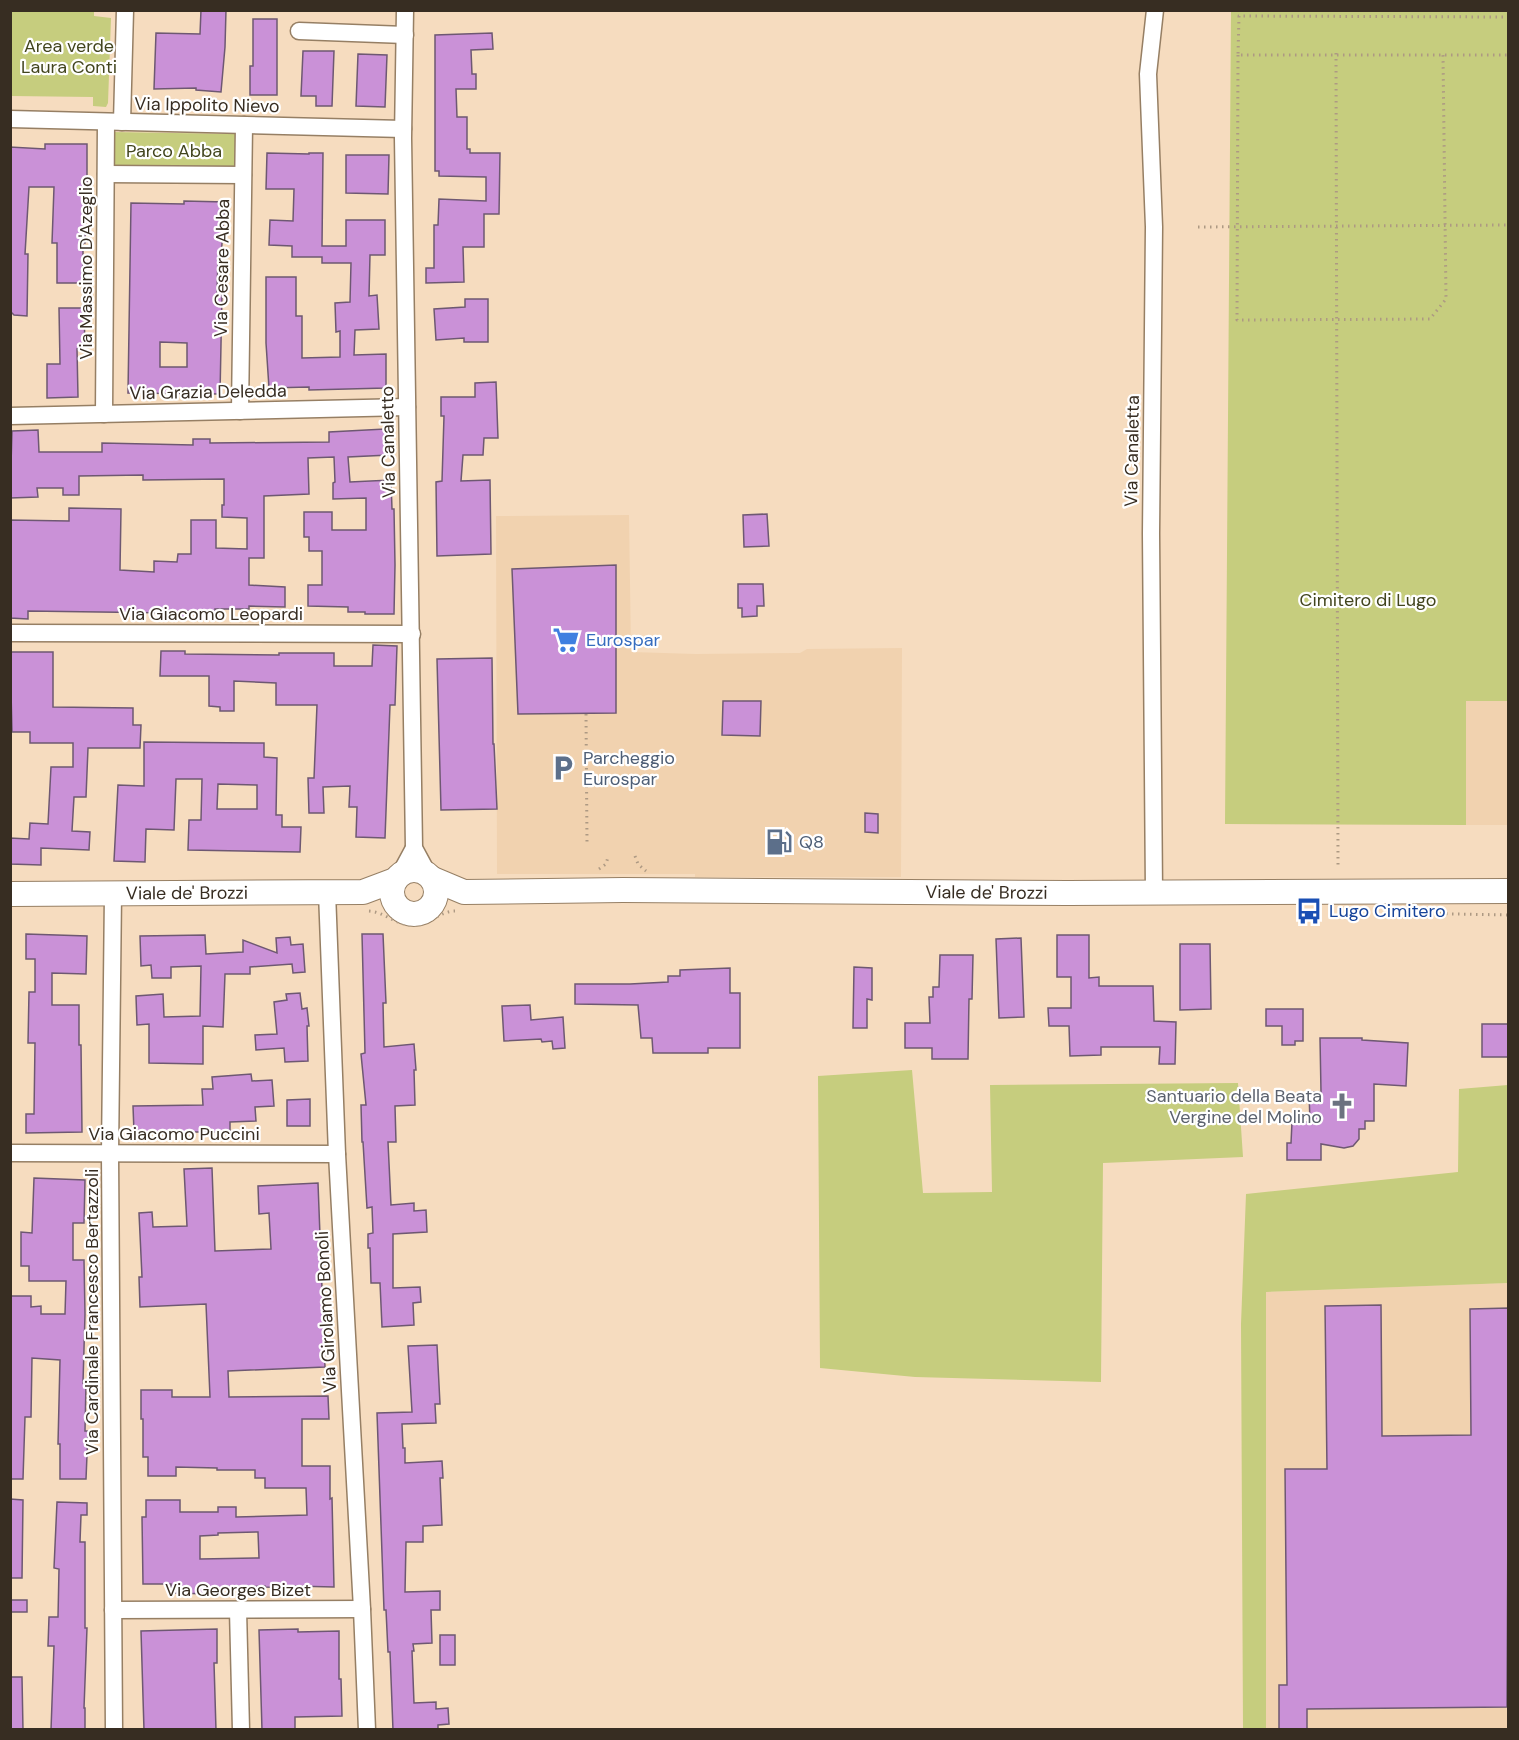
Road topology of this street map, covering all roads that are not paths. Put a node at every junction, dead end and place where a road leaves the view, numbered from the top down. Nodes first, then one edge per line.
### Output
1 (125, 10) edge
2 (405, 10) edge
3 (1155, 10) edge
4 (299, 31) dead end
5 (405, 35) junction
6 (10, 119) edge
7 (114, 122) junction
8 (244, 125) junction
9 (404, 129) junction
10 (106, 174) junction
11 (243, 175) junction
12 (407, 407) junction
13 (240, 411) junction
14 (105, 414) junction
15 (10, 416) edge
16 (10, 633) edge
17 (412, 634) junction
18 (414, 848) junction
19 (398, 877) junction
20 (430, 877) junction
21 (1509, 891) edge
22 (327, 892) junction
23 (363, 892) junction
24 (464, 892) junction
25 (1154, 892) junction
26 (113, 893) junction
27 (10, 894) edge
28 (398, 907) junction
29 (431, 907) junction
30 (10, 1153) edge
31 (110, 1154) junction
32 (337, 1154) junction
33 (362, 1609) junction
34 (237, 1610) junction
35 (113, 1611) junction
36 (114, 1730) edge
37 (241, 1730) edge
38 (367, 1730) edge

1 - 7 street, Via Massimo D'Azeglio
2 - 5 street, Via Canaletto
3 - 25 street, Via Canaletta
4 - 5 street
5 - 9 street, Via Canaletto
6 - 7 street, Via Ippolito Nievo
7 - 8 street, Via Ippolito Nievo
7 - 10 street, Via Massimo D'Azeglio
8 - 9 street, Via Ippolito Nievo
8 - 11 street, Via Cesare Abba
9 - 12 street, Via Canaletto
10 - 11 street
10 - 14 street, Via Massimo D'Azeglio
11 - 13 street, Via Cesare Abba
12 - 13 street, Via Grazia Deledda
12 - 17 street, Via Canaletto
13 - 14 street, Via Grazia Deledda
14 - 15 street, Via Grazia Deledda
16 - 17 street, Via Giacomo Leopardi
17 - 18 street, Via Canaletto
18 - 19 street, Via Canaletto
18 - 20 street, Via Canaletto
19 - 20 street, Viale de' Brozzi
19 - 23 street, Viale de' Brozzi
19 - 28 street
20 - 24 street, Viale de' Brozzi
20 - 29 street
21 - 25 street, Viale de' Brozzi
22 - 23 street, Viale de' Brozzi
22 - 26 street, Viale de' Brozzi
22 - 32 street, Via Girolamo Bonoli
23 - 28 street, Viale de' Brozzi
24 - 25 street, Viale de' Brozzi
24 - 29 street, Viale de' Brozzi
26 - 27 street, Viale de' Brozzi
26 - 31 street, Via Cardinale Francesco Bertazzoli
28 - 29 street, Viale de' Brozzi
30 - 31 street, Via Giacomo Puccini
31 - 32 street, Via Giacomo Puccini
31 - 35 street, Via Cardinale Francesco Bertazzoli
32 - 33 street, Via Girolamo Bonoli
33 - 34 street, Via Georges Bizet
33 - 38 street, Via Girolamo Bonoli
34 - 35 street, Via Georges Bizet
34 - 37 street
35 - 36 street, Via Cardinale Francesco Bertazzoli

